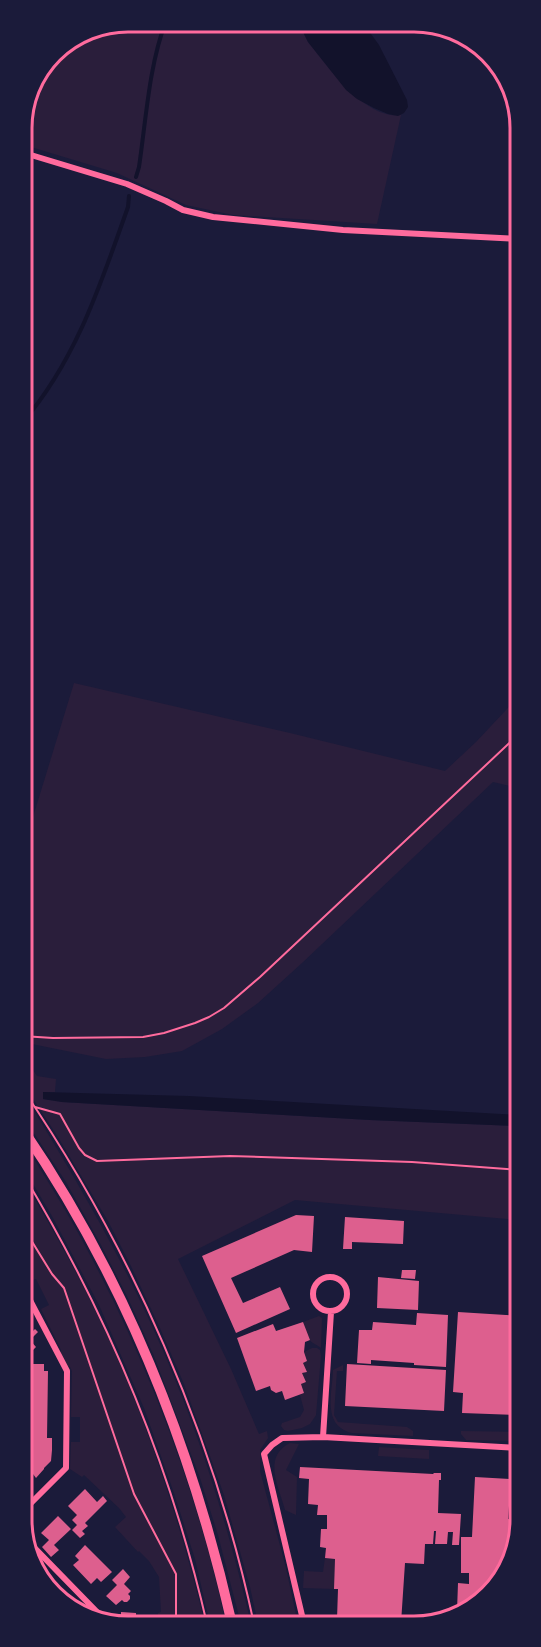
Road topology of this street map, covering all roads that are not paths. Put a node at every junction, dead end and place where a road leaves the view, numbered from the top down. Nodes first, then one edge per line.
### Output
1 (32, 155) edge
2 (510, 239) edge
3 (32, 1143) edge
4 (32, 1304) edge
5 (331, 1312) junction
6 (323, 1437) junction
7 (509, 1447) edge
8 (32, 1502) edge
9 (37, 1550) edge
10 (94, 1609) edge
11 (230, 1616) edge
12 (302, 1616) edge

1 - 2 street
3 - 11 main road
4 - 8 street
5 - 5 street
5 - 6 street
6 - 7 street
6 - 12 street
9 - 10 street

